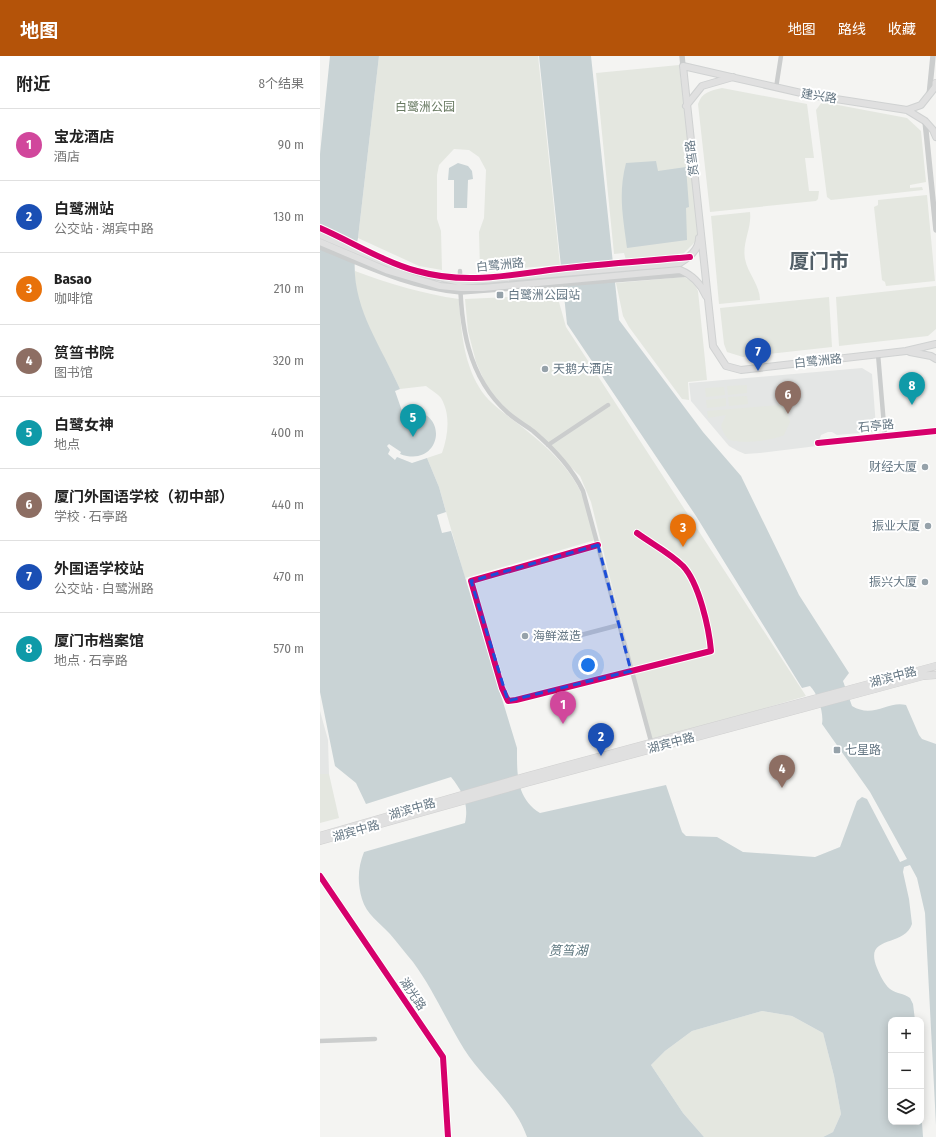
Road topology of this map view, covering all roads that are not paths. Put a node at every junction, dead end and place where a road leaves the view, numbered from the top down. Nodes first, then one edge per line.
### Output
1 (682, 56) edge
2 (781, 56) edge
3 (933, 56) edge
4 (683, 66) junction
5 (733, 77) junction
6 (936, 83) edge
7 (936, 86) edge
8 (776, 88) junction
9 (929, 97) junction
10 (686, 106) junction
11 (907, 110) junction
12 (925, 121) junction
13 (936, 137) edge
14 (700, 224) junction
15 (320, 228) edge
16 (936, 230) edge
17 (320, 235) edge
18 (320, 242) edge
19 (320, 247) edge
20 (360, 255) junction
21 (704, 260) joint
22 (460, 271) dead end
23 (616, 272) junction
24 (461, 285) junction
25 (709, 303) junction
26 (936, 344) edge
27 (906, 351) junction
28 (878, 354) junction
29 (936, 359) edge
30 (608, 405) dead end
31 (936, 432) edge
32 (885, 436) junction
33 (818, 443) dead end
34 (548, 445) junction
35 (637, 533) dead end
36 (598, 545) junction
37 (619, 625) junction
38 (581, 635) dead end
39 (936, 666) edge
40 (631, 671) junction
41 (936, 675) edge
42 (851, 691) junction
43 (652, 745) junction
44 (459, 799) junction
45 (320, 836) edge
46 (320, 841) edge
47 (320, 876) edge
48 (375, 1038) dead end
49 (320, 1041) edge
50 (448, 1137) edge

1 - 4 street, 筼筜路
2 - 8 street
3 - 9 street
4 - 5 main road, 建兴路
4 - 10 main road, 筼筜路
5 - 8 main road, 建兴路
5 - 10 main road
6 - 7 main road
7 - 9 main road
8 - 11 main road, 建兴路
9 - 11 main road
10 - 14 main road, 筼筜路
11 - 12 main road, 建兴路
12 - 13 main road, 建兴路
12 - 16 street
14 - 21 main road, 筼筜路
14 - 23 main road, 白鹭洲路
15 - 20 street, 白鹭洲路
17 - 20 main road, 白鹭洲路
18 - 20 main road, 白鹭洲路
19 - 20 street, 白鹭洲路
20 - 24 street, 白鹭洲路
20 - 24 main road, 白鹭洲路
21 - 25 main road, 白鹭洲路
22 - 24 street
23 - 24 main road, 白鹭洲路
23 - 24 main road, 白鹭洲路
23 - 25 main road, 白鹭洲路
24 - 34 street
25 - 28 main road, 白鹭洲路
26 - 27 main road, 白鹭洲路
27 - 28 main road, 白鹭洲路
27 - 29 main road, 白鹭洲路
28 - 32 street
30 - 34 street
31 - 32 street, 石亭路
32 - 33 street, 石亭路
34 - 36 street
35 - 40 street
36 - 37 street
36 - 40 street
37 - 38 street
37 - 40 street
39 - 42 main road, 湖滨中路
40 - 43 street
41 - 42 main road
42 - 43 main road, 湖宾中路
43 - 44 main road, 湖宾中路
44 - 45 main road, 湖滨中路
44 - 46 main road, 湖宾中路
47 - 50 street, 湖光路
48 - 49 street

